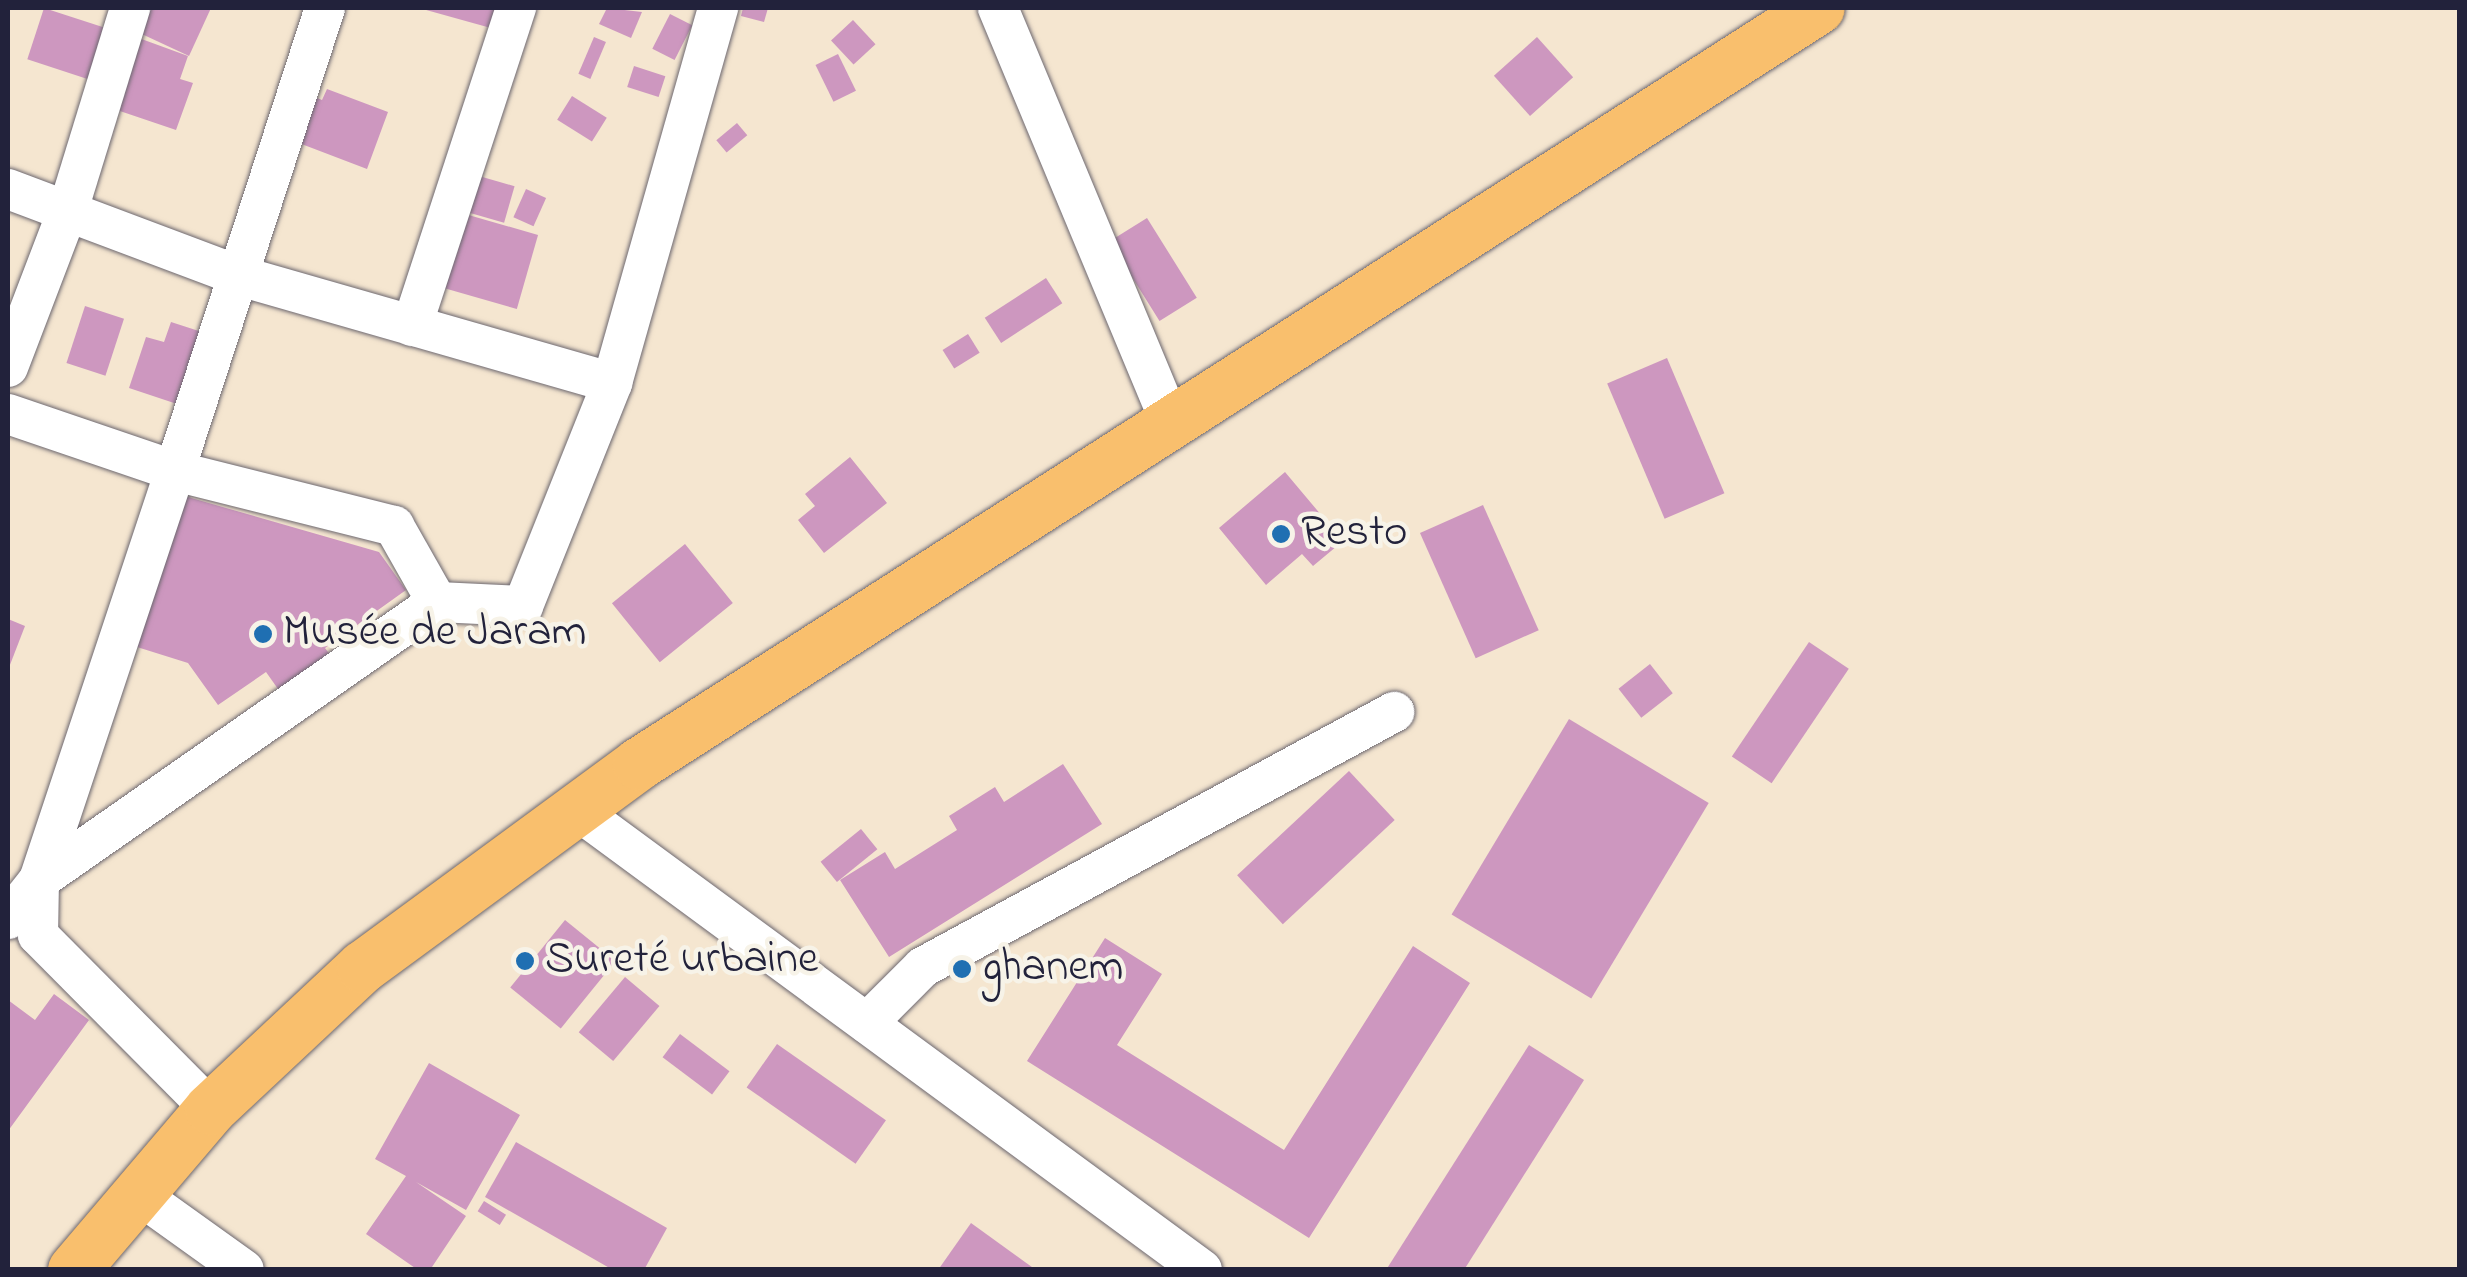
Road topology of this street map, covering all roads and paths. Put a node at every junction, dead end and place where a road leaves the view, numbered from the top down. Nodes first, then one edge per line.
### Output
1 (130, 8) edge
2 (325, 8) edge
3 (516, 8) edge
4 (718, 8) edge
5 (998, 8) edge
6 (1820, 8) edge
7 (8, 189) edge
8 (68, 210) junction
9 (240, 276) junction
10 (412, 326) junction
11 (8, 367) edge
12 (612, 383) junction
13 (8, 414) edge
14 (1171, 424) junction
15 (175, 471) junction
16 (437, 602) junction
17 (1394, 712) dead end
18 (576, 810) junction
19 (39, 880) junction
20 (8, 920) edge
21 (867, 1023) junction
22 (211, 1108) junction
23 (138, 1194) junction
24 (74, 1270) edge
25 (244, 1270) edge
26 (1202, 1270) edge

1 - 8 street
2 - 9 street
3 - 10 street
4 - 12 street
5 - 14 street
6 - 14 main road
7 - 8 street
8 - 9 street
8 - 11 street
9 - 10 street
9 - 15 street
10 - 12 street
12 - 16 street
13 - 15 street
14 - 18 main road
15 - 16 street
15 - 19 street
16 - 19 street
17 - 21 street
18 - 21 street
18 - 22 main road
19 - 20 street
19 - 22 street
21 - 26 street
22 - 23 main road
23 - 24 main road
23 - 25 street

